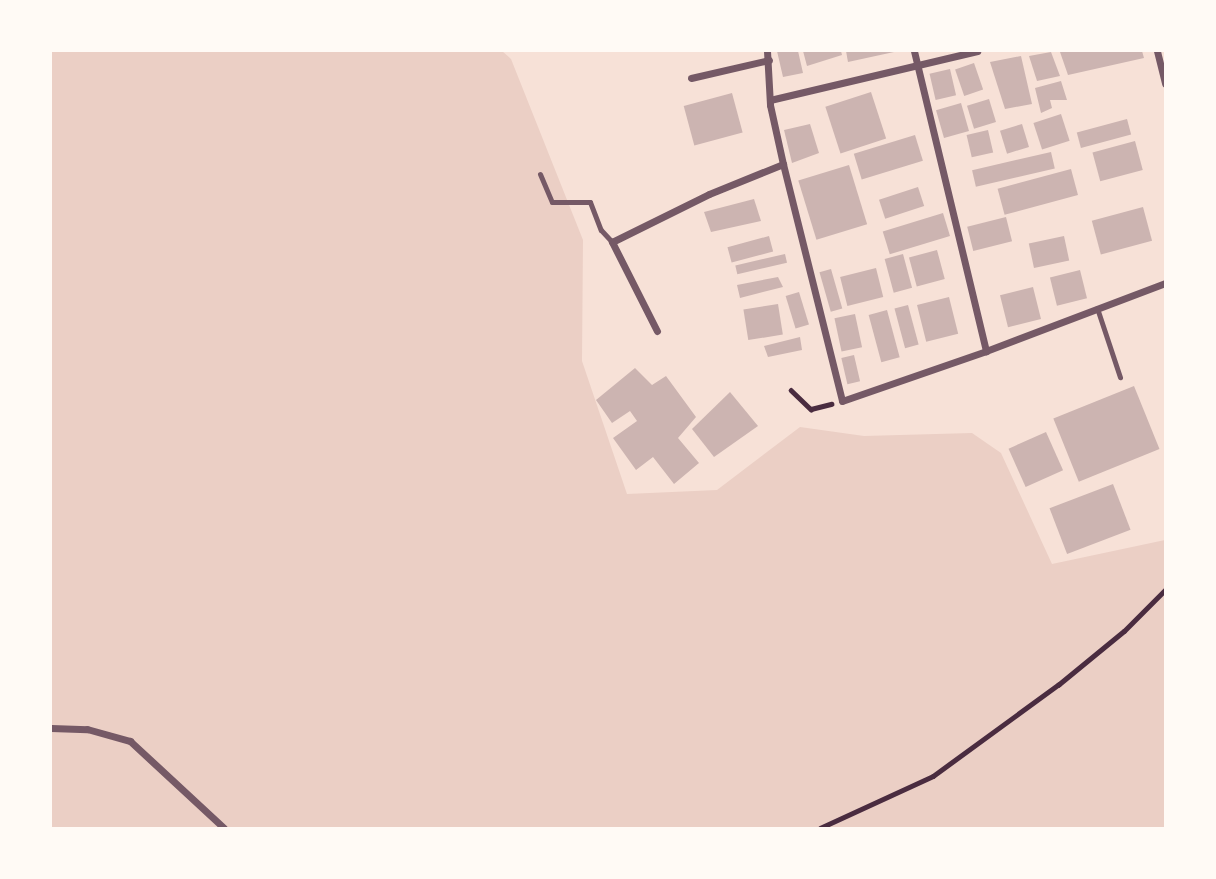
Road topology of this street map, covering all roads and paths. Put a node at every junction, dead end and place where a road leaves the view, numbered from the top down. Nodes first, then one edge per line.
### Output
1 (767, 51) edge
2 (914, 51) edge
3 (977, 51) edge
4 (1157, 51) edge
5 (769, 60) junction
6 (918, 64) junction
7 (691, 78) dead end
8 (1165, 84) edge
9 (771, 100) junction
10 (783, 164) junction
11 (540, 174) dead end
12 (611, 242) junction
13 (1165, 283) edge
14 (1097, 308) junction
15 (657, 331) dead end
16 (986, 351) junction
17 (1120, 377) dead end
18 (791, 390) dead end
19 (842, 401) junction
20 (1165, 590) edge
21 (51, 728) edge
22 (224, 828) edge
23 (820, 828) edge

1 - 5 street
2 - 6 street
3 - 6 street
4 - 8 street
5 - 7 street
5 - 9 street
6 - 9 street
6 - 16 street
9 - 10 street
10 - 12 street
10 - 19 street
11 - 12 lane
12 - 15 street
13 - 14 street
14 - 16 street
14 - 17 lane
16 - 19 street
18 - 19 path
20 - 23 path
21 - 22 street

